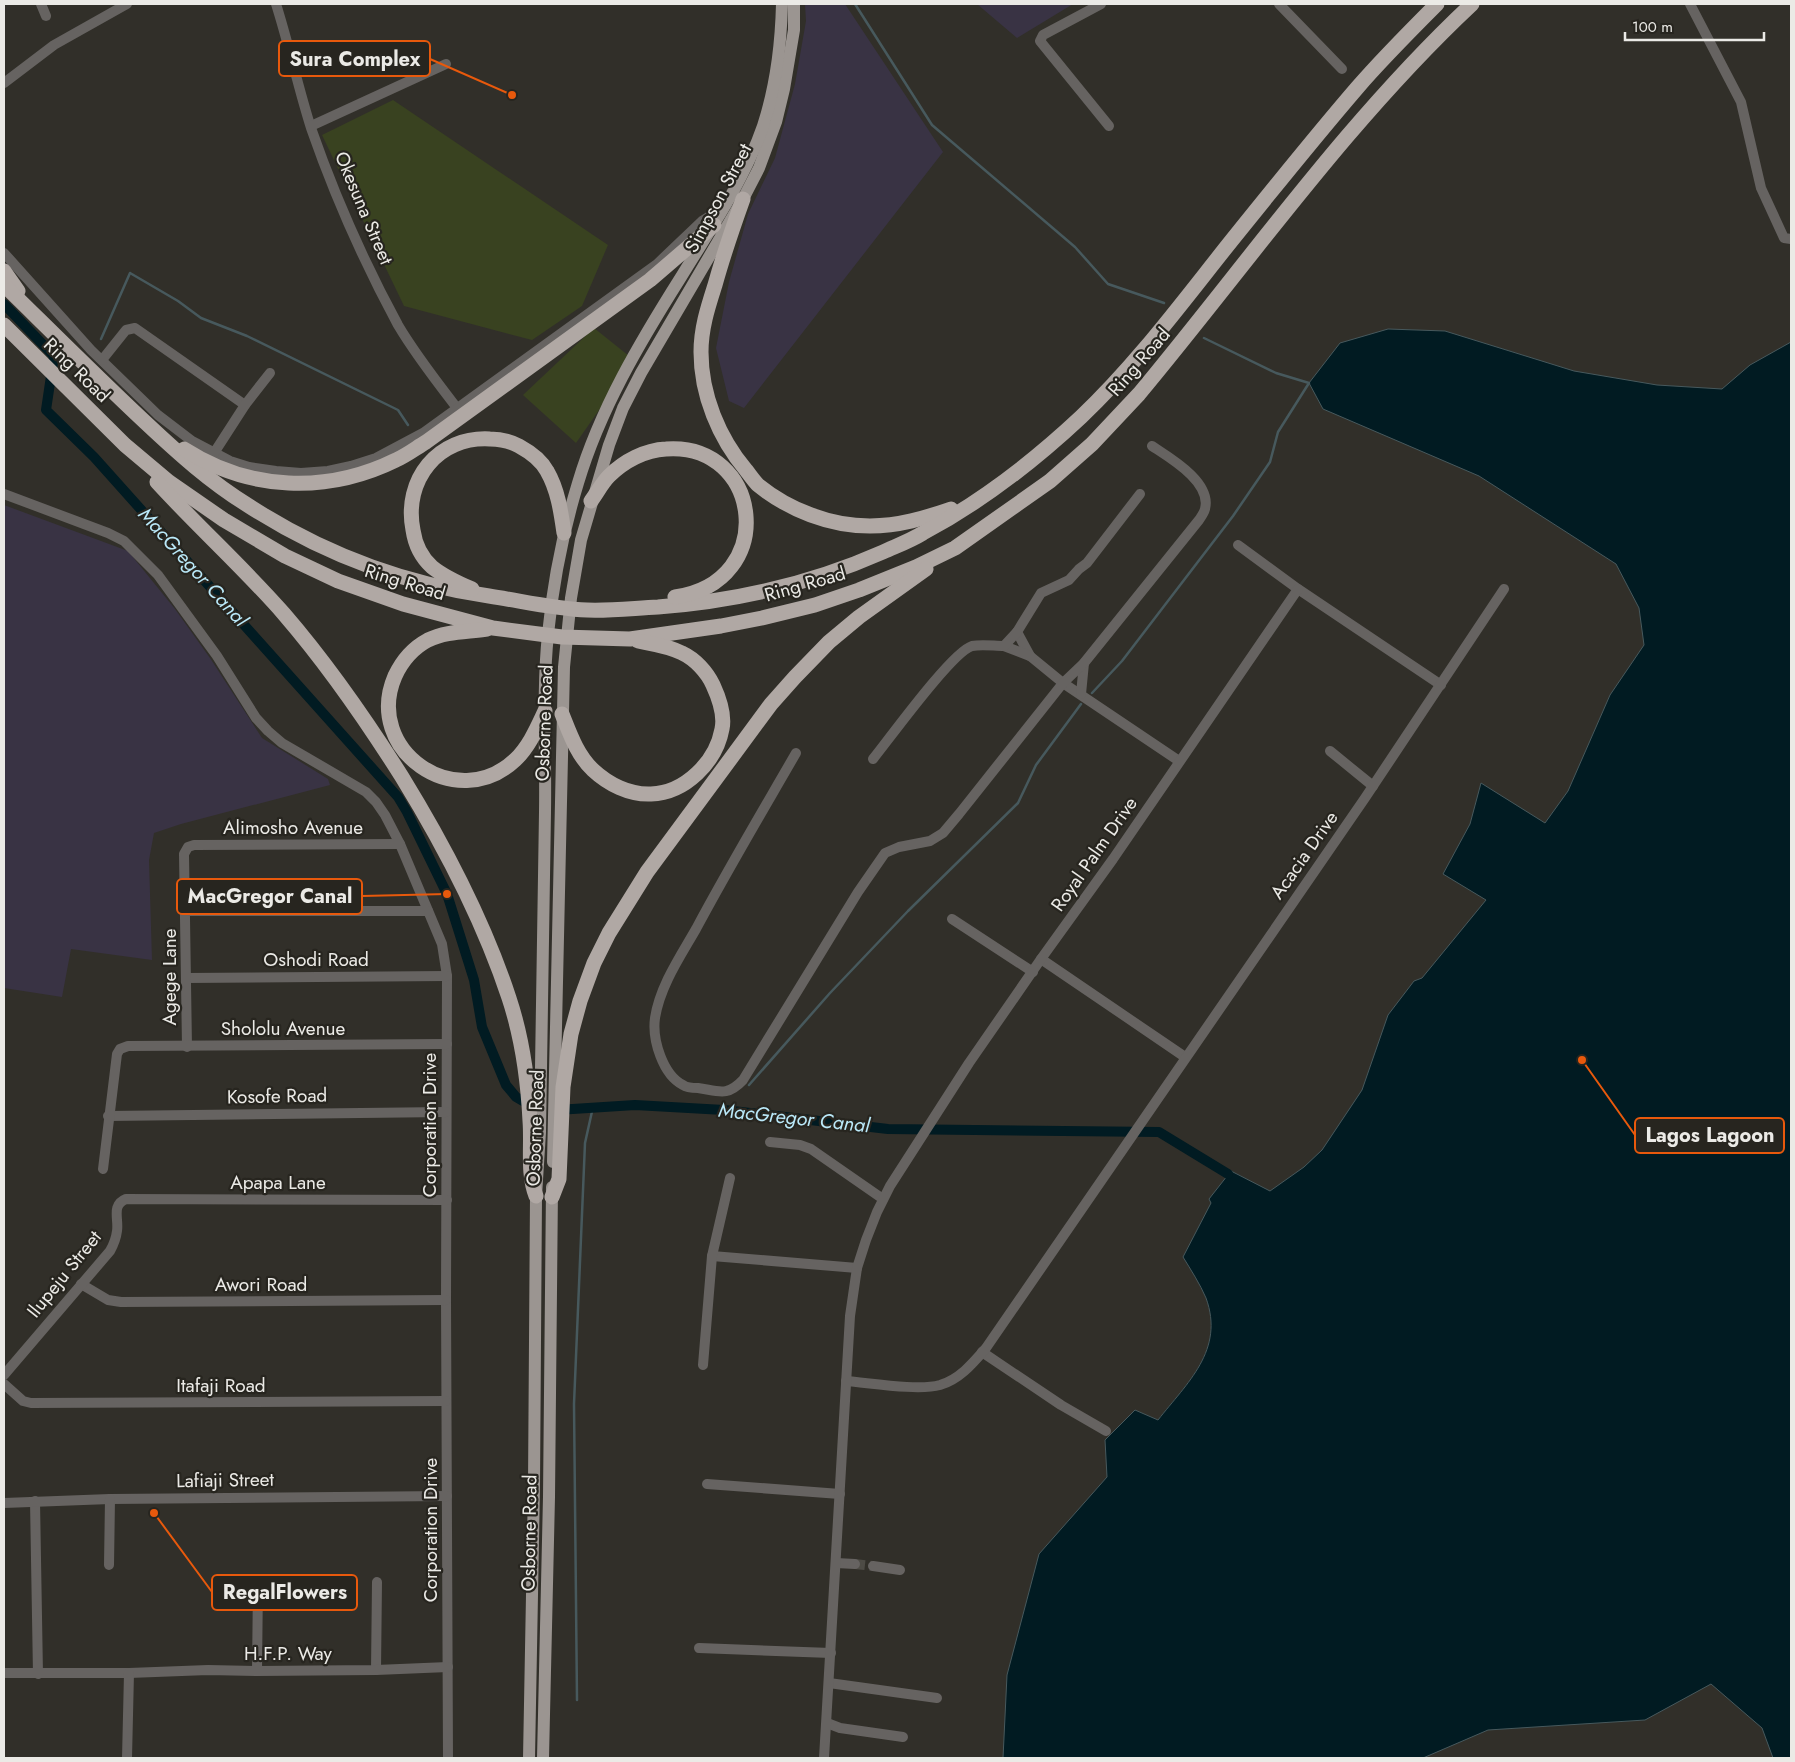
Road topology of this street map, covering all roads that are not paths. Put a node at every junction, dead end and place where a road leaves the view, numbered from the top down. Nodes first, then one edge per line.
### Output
1 (41, 4) edge
2 (128, 4) edge
3 (276, 4) edge
4 (782, 4) edge
5 (794, 4) edge
6 (1101, 4) edge
7 (1279, 4) edge
8 (1437, 4) edge
9 (1472, 4) edge
10 (1690, 4) edge
11 (46, 16) dead end
12 (446, 64) dead end
13 (1342, 70) dead end
14 (4, 83) edge
15 (311, 126) junction
16 (1109, 126) dead end
17 (743, 199) junction
18 (718, 219) junction
19 (1791, 239) edge
20 (4, 253) edge
21 (4, 271) edge
22 (4, 285) edge
23 (35, 315) junction
24 (7, 330) edge
25 (102, 360) junction
26 (270, 373) dead end
27 (245, 406) junction
28 (458, 408) junction
29 (153, 430) junction
30 (125, 445) junction
31 (1152, 446) dead end
32 (214, 453) junction
33 (4, 494) edge
34 (1140, 494) dead end
35 (981, 498) junction
36 (591, 501) junction
37 (564, 533) junction
38 (1238, 545) dead end
39 (956, 548) junction
40 (1298, 589) junction
41 (1504, 589) dead end
42 (489, 596) junction
43 (645, 608) junction
44 (493, 628) junction
45 (1017, 632) junction
46 (630, 639) junction
47 (1004, 646) junction
48 (1030, 656) junction
49 (1084, 663) junction
50 (1063, 683) junction
51 (1441, 685) junction
52 (1081, 694) junction
53 (545, 711) junction
54 (562, 714) junction
55 (1330, 750) dead end
56 (796, 753) dead end
57 (873, 759) dead end
58 (1179, 761) junction
59 (1373, 786) junction
60 (400, 844) junction
61 (188, 847) joint
62 (186, 911) junction
63 (428, 911) junction
64 (952, 919) dead end
65 (1041, 959) junction
66 (1033, 972) junction
67 (446, 976) junction
68 (186, 978) junction
69 (446, 1044) junction
70 (187, 1047) junction
71 (1186, 1057) junction
72 (534, 1087) junction
73 (559, 1088) junction
74 (446, 1112) junction
75 (108, 1116) junction
76 (546, 1133) junction
77 (770, 1142) dead end
78 (103, 1169) dead end
79 (730, 1178) dead end
80 (536, 1196) joint
81 (552, 1197) joint
82 (883, 1199) junction
83 (447, 1200) junction
84 (116, 1212) joint
85 (712, 1256) junction
86 (857, 1268) junction
87 (81, 1284) junction
88 (446, 1300) junction
89 (982, 1352) junction
90 (703, 1365) dead end
91 (4, 1375) edge
92 (846, 1381) junction
93 (4, 1384) edge
94 (446, 1402) junction
95 (1106, 1431) dead end
96 (707, 1484) dead end
97 (840, 1494) junction
98 (448, 1496) junction
99 (110, 1499) junction
100 (35, 1501) junction
101 (4, 1503) edge
102 (836, 1563) junction
103 (854, 1564) tunnel mouth
104 (109, 1565) dead end
105 (873, 1566) tunnel mouth
106 (900, 1570) dead end
107 (258, 1582) dead end
108 (377, 1582) dead end
109 (699, 1648) dead end
110 (831, 1654) junction
111 (448, 1667) junction
112 (376, 1670) junction
113 (257, 1671) junction
114 (4, 1673) edge
115 (129, 1673) junction
116 (38, 1674) junction
117 (829, 1683) junction
118 (937, 1698) dead end
119 (827, 1723) junction
120 (902, 1737) dead end
121 (127, 1758) edge
122 (448, 1758) edge
123 (529, 1758) edge
124 (543, 1758) edge
125 (824, 1758) edge

1 - 11 street
2 - 14 street
3 - 15 street, Okesuna Street
4 - 18 main road, Osborne Road
5 - 17 main road, Simpson Street
6 - 16 street
7 - 13 street
8 - 35 highway, Ring Road
9 - 39 highway, Ring Road
10 - 19 street
12 - 15 street
15 - 28 street, Okesuna Street
17 - 35 highway
17 - 36 main road, Simpson Street
18 - 28 street
18 - 29 highway
18 - 37 main road, Osborne Road
20 - 25 street
21 - 23 highway
22 - 23 highway, Ring Road
23 - 29 highway, Ring Road
24 - 30 highway, Ring Road
25 - 27 street
25 - 32 street
26 - 27 street
27 - 32 street
28 - 32 street
29 - 42 highway, Ring Road
30 - 44 highway, Ring Road
30 - 72 highway
31 - 49 street
33 - 60 street, Corporation Drive
34 - 45 street
35 - 43 highway, Ring Road
36 - 43 highway
36 - 54 main road, Osborne Road
37 - 42 highway
37 - 53 main road, Osborne Road
38 - 40 street
39 - 46 highway, Ring Road
39 - 73 highway
40 - 51 street
40 - 58 street, Royal Palm Drive
41 - 51 street, Acacia Drive
42 - 43 highway, Ring Road
44 - 46 highway, Ring Road
44 - 53 highway
45 - 47 street
45 - 48 street
46 - 54 highway
47 - 48 street
47 - 57 street
48 - 50 street
49 - 50 street
49 - 52 street
50 - 52 street
50 - 56 street
51 - 59 street, Acacia Drive
52 - 58 street
53 - 72 main road, Osborne Road
54 - 73 main road, Osborne Road
55 - 59 street
58 - 65 street, Royal Palm Drive
59 - 71 street, Acacia Drive
60 - 61 street, Alimosho Avenue
60 - 63 street, Corporation Drive
61 - 62 street, Agege Lane
62 - 63 street
62 - 68 street, Agege Lane
63 - 67 street, Corporation Drive
64 - 66 street
65 - 66 street, Royal Palm Drive
65 - 71 street
66 - 82 street, Royal Palm Drive
67 - 68 street, Oshodi Road
67 - 69 street, Corporation Drive
68 - 70 street, Agege Lane
69 - 70 street, Shololu Avenue
69 - 74 street, Corporation Drive
70 - 75 street, Shololu Avenue
71 - 89 street, Acacia Drive
72 - 76 highway
73 - 76 highway
74 - 75 street, Kosofe Road
74 - 83 street, Corporation Drive
75 - 78 street
76 - 80 highway
76 - 81 highway
77 - 82 street
79 - 85 street
80 - 123 main road, Osborne Road
81 - 124 main road, Osborne Road
82 - 86 street, Royal Palm Drive
83 - 84 street, Apapa Lane
83 - 88 street, Corporation Drive
84 - 87 street, Ilupeju Street
85 - 86 street
85 - 90 street
86 - 92 street, Royal Palm Drive
87 - 88 street, Awori Road
87 - 91 street, Ilupeju Street
88 - 94 street, Corporation Drive
89 - 92 street, Acacia Drive
89 - 95 street
92 - 97 street, Royal Palm Drive
93 - 94 street, Itafaji Road
94 - 98 street, Corporation Drive
96 - 97 street
97 - 102 street, Royal Palm Drive
98 - 99 street, Lafiaji Street
98 - 111 street, Corporation Drive
99 - 100 street, Lafiaji Street
99 - 104 street
100 - 101 street, Lafiaji Street
100 - 116 street
102 - 103 street
102 - 110 street, Royal Palm Drive
105 - 106 street
107 - 113 street
108 - 112 street
109 - 110 street
110 - 117 street, Royal Palm Drive
111 - 112 street, H.F.P. Way
111 - 122 street, Corporation Drive
112 - 113 street, H.F.P. Way
113 - 115 street, H.F.P. Way
114 - 116 street, H.F.P. Way
115 - 116 street, H.F.P. Way
115 - 121 street
117 - 118 street
117 - 119 street, Royal Palm Drive
119 - 120 street
119 - 125 street, Royal Palm Drive

